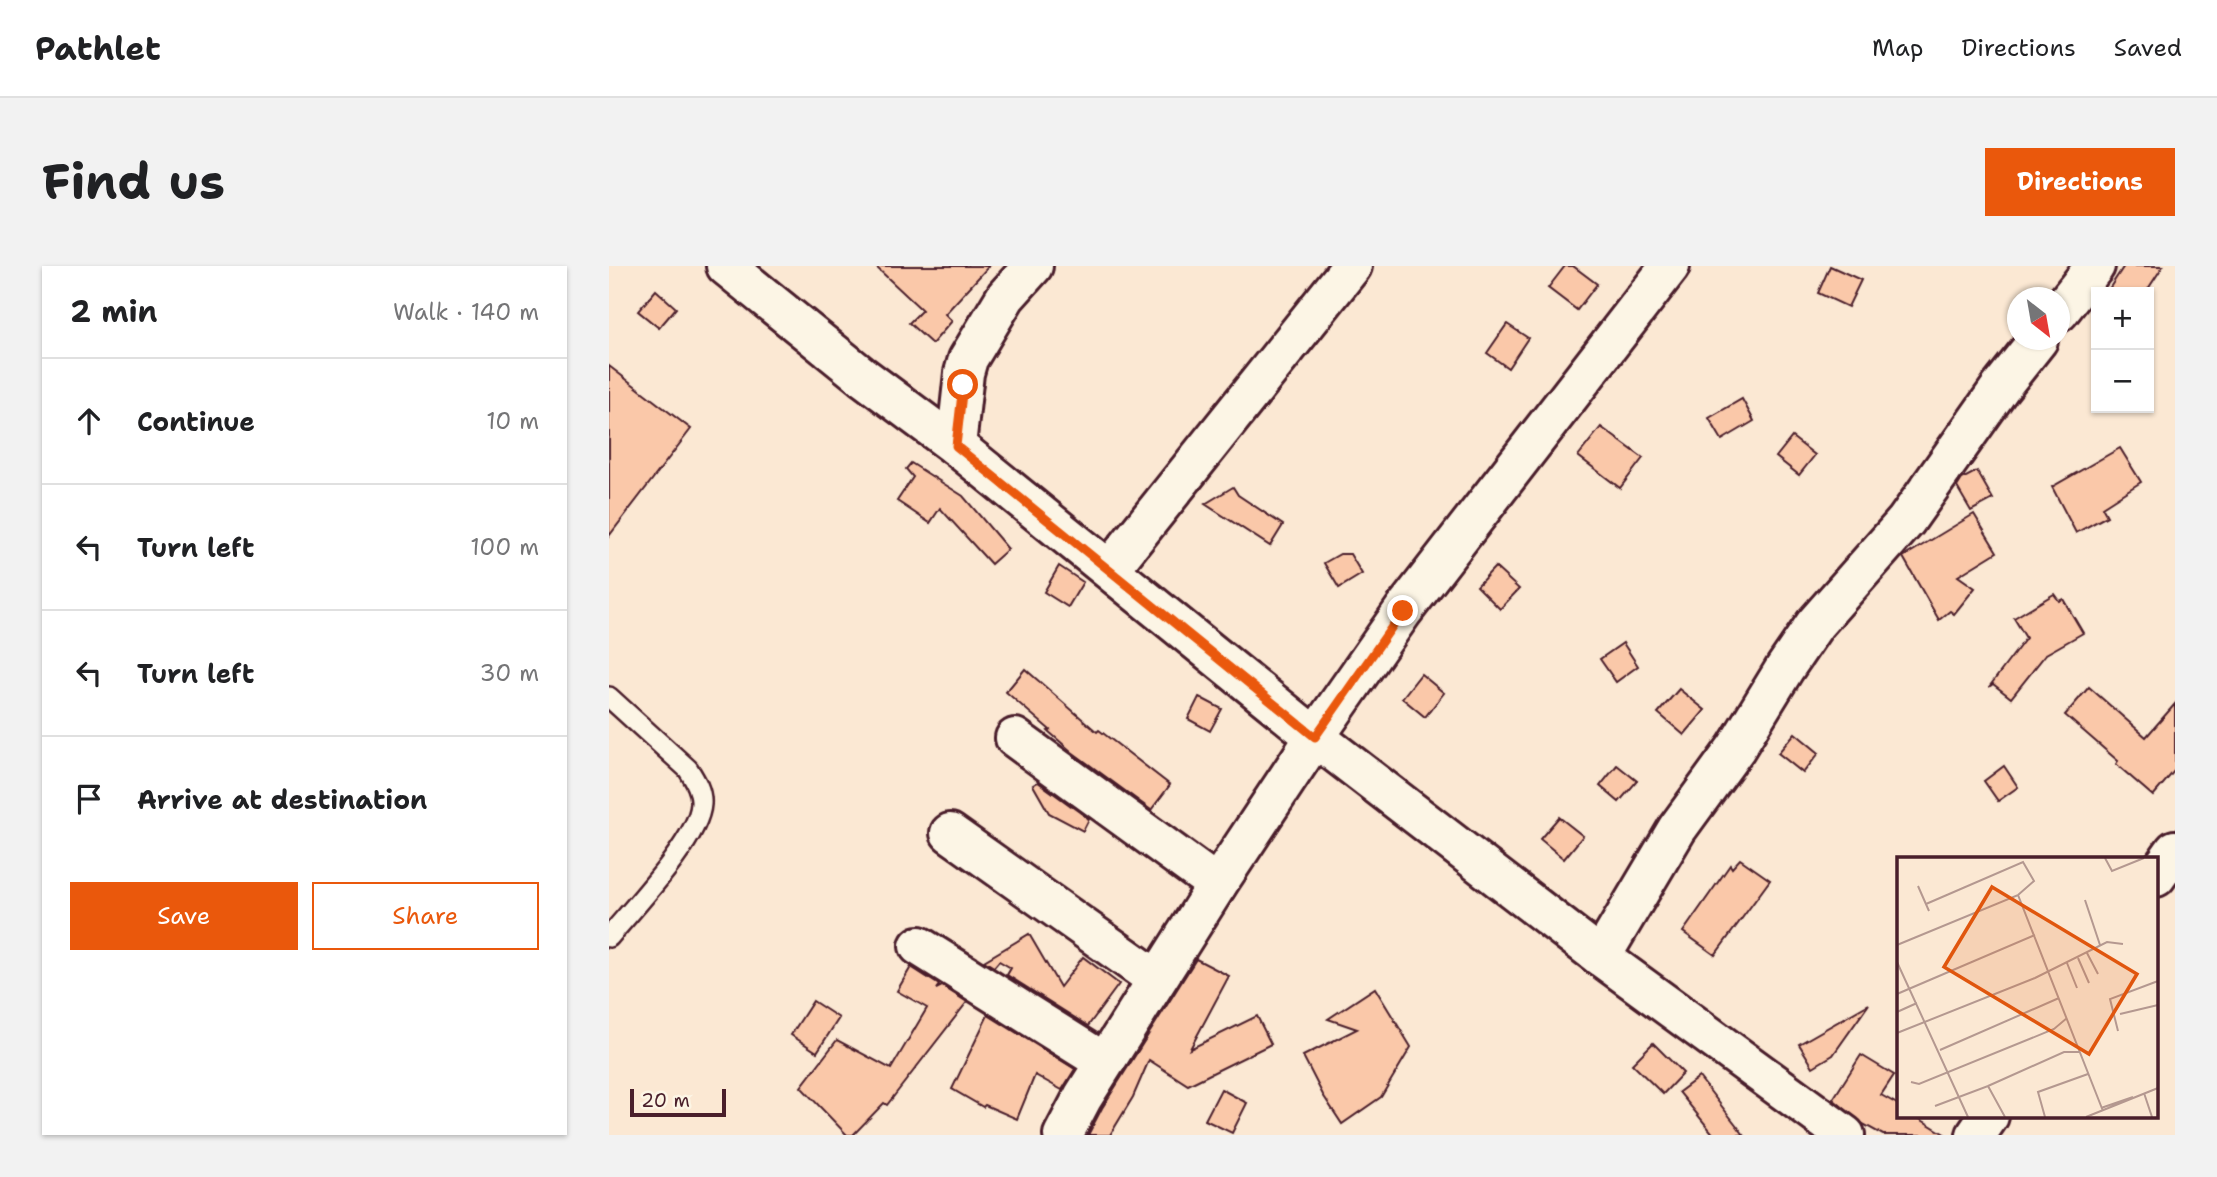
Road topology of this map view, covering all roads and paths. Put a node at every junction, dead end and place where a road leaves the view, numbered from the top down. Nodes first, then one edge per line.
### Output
1 (726, 266) edge
2 (1033, 266) edge
3 (1352, 266) edge
4 (1670, 266) edge
5 (2095, 266) edge
6 (2070, 299) edge
7 (2030, 350) edge
8 (956, 446) junction
9 (1110, 569) junction
10 (609, 697) edge
11 (1315, 737) junction
12 (1015, 738) dead end
13 (950, 833) dead end
14 (2175, 850) edge
15 (2157, 876) edge
16 (1217, 885) junction
17 (609, 937) edge
18 (919, 946) dead end
19 (1601, 957) junction
20 (1156, 979) junction
21 (1104, 1062) junction
22 (1988, 1118) edge
23 (1063, 1135) edge
24 (1845, 1135) edge
25 (1976, 1135) edge

1 - 8 street
2 - 8 street
3 - 9 street
4 - 11 street
5 - 6 street
7 - 19 street
8 - 9 street
9 - 11 street
10 - 17 lane
11 - 16 street
11 - 19 street
12 - 16 street
13 - 20 street
14 - 15 street
16 - 20 street
18 - 21 street
19 - 24 street
20 - 21 street
21 - 23 street
22 - 25 street

